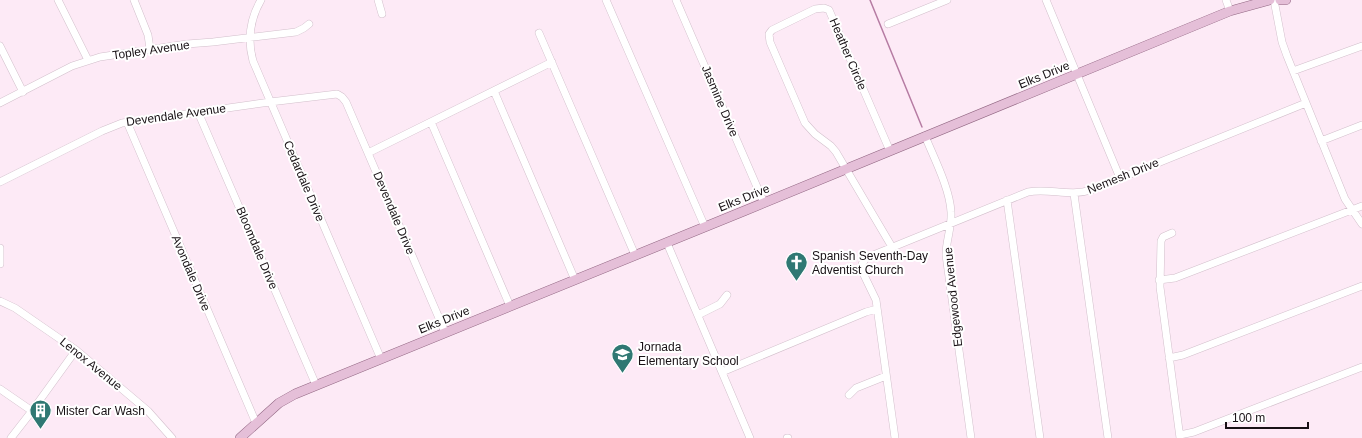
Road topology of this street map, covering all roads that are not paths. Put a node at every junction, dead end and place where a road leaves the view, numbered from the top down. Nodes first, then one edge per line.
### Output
1 (58, 0) edge
2 (134, 0) edge
3 (261, 0) edge
4 (378, 0) edge
5 (606, 0) edge
6 (676, 0) edge
7 (947, 0) edge
8 (1046, 0) edge
9 (1226, 0) edge
10 (1270, 0) edge
11 (1274, 0) edge
12 (1280, 0) edge
13 (1286, 0) edge
14 (1230, 11) junction
15 (382, 14) dead end
16 (309, 24) dead end
17 (888, 24) dead end
18 (539, 33) dead end
19 (249, 38) junction
20 (0, 46) edge
21 (1362, 46) edge
22 (150, 49) junction
23 (88, 60) junction
24 (552, 62) junction
25 (1293, 71) junction
26 (1076, 75) junction
27 (494, 91) junction
28 (23, 92) junction
29 (341, 96) joint
30 (270, 102) junction
31 (1306, 103) junction
32 (0, 104) edge
33 (198, 112) junction
34 (127, 122) junction
35 (431, 122) junction
36 (1362, 125) edge
37 (925, 136) junction
38 (1321, 141) junction
39 (890, 151) junction
40 (368, 152) junction
41 (846, 169) junction
42 (1120, 178) junction
43 (0, 182) edge
44 (1074, 194) junction
45 (1007, 200) junction
46 (764, 203) junction
47 (1362, 206) edge
48 (1352, 210) junction
49 (950, 223) junction
50 (1362, 224) edge
51 (705, 227) junction
52 (1172, 232) dead end
53 (667, 243) junction
54 (892, 247) junction
55 (0, 248) edge
56 (635, 255) junction
57 (0, 264) edge
58 (575, 280) junction
59 (1159, 280) junction
60 (1362, 286) edge
61 (727, 295) dead end
62 (0, 301) edge
63 (510, 306) junction
64 (877, 309) junction
65 (698, 315) junction
66 (445, 332) junction
67 (76, 350) junction
68 (1169, 358) junction
69 (381, 359) junction
70 (1362, 367) edge
71 (722, 372) junction
72 (886, 376) junction
73 (316, 385) junction
74 (0, 389) edge
75 (849, 396) dead end
76 (32, 411) junction
77 (256, 423) junction
78 (1180, 436) edge
79 (11, 438) edge
80 (172, 438) edge
81 (240, 438) edge
82 (750, 438) edge
83 (895, 438) edge
84 (971, 438) edge
85 (1040, 438) edge
86 (1108, 438) edge

1 - 23 street
2 - 22 street
3 - 19 street, Cedardale Drive
4 - 15 street
5 - 51 street
6 - 46 street, Jasmine Drive
7 - 17 street
8 - 26 street
9 - 14 street
10 - 14 main road, Elks Drive
11 - 25 street
12 - 13 main road
14 - 26 main road, Elks Drive
16 - 19 street, Topley Avenue
18 - 24 street
19 - 22 street, Topley Avenue
19 - 30 street, Cedardale Drive
20 - 28 street
21 - 25 street
22 - 23 street, Topley Avenue
23 - 28 street, Topley Avenue
24 - 27 street
24 - 56 street
25 - 31 street
26 - 37 main road, Elks Drive
26 - 42 street
27 - 35 street
27 - 58 street
28 - 32 street, Topley Avenue
29 - 30 street, Devendale Avenue
29 - 40 street, Devendale Drive
30 - 33 street, Devendale Avenue
30 - 69 street, Cedardale Drive
31 - 38 street
31 - 42 street, Nemesh Drive
33 - 34 street, Devendale Avenue
33 - 73 street, Bloomdale Drive
34 - 43 street, Devendale Avenue
34 - 77 street, Avondale Drive
35 - 40 street
35 - 63 street
36 - 38 street
37 - 39 main road, Elks Drive
37 - 49 street, Edgewood Avenue
38 - 48 street
39 - 41 main road, Elks Drive
39 - 41 street, Heather Circle
40 - 66 street, Devendale Drive
41 - 46 main road, Elks Drive
41 - 54 street
42 - 44 street, Nemesh Drive
44 - 45 street, Nemesh Drive
44 - 86 street
45 - 49 street, Nemesh Drive
45 - 85 street
46 - 51 main road, Elks Drive
47 - 48 street
48 - 50 street
48 - 59 street
49 - 54 street, Nemesh Drive
49 - 84 street, Edgewood Avenue
51 - 53 main road, Elks Drive
52 - 59 street
53 - 56 main road, Elks Drive
53 - 65 street
54 - 64 street, Nemesh Drive
55 - 57 street
56 - 58 main road, Elks Drive
58 - 63 main road, Elks Drive
59 - 68 street
60 - 68 street
61 - 65 street
62 - 67 street, Lenox Avenue
63 - 66 main road, Elks Drive
64 - 71 street
64 - 72 street, Nemesh Drive
65 - 71 street
66 - 69 main road, Elks Drive
67 - 76 street
67 - 80 street, Lenox Avenue
68 - 78 street
69 - 73 main road, Elks Drive
70 - 78 street
71 - 82 street
72 - 75 street
72 - 83 street, Nemesh Drive
73 - 77 main road, Elks Drive
74 - 76 street
76 - 79 street
77 - 81 main road, Elks Drive

